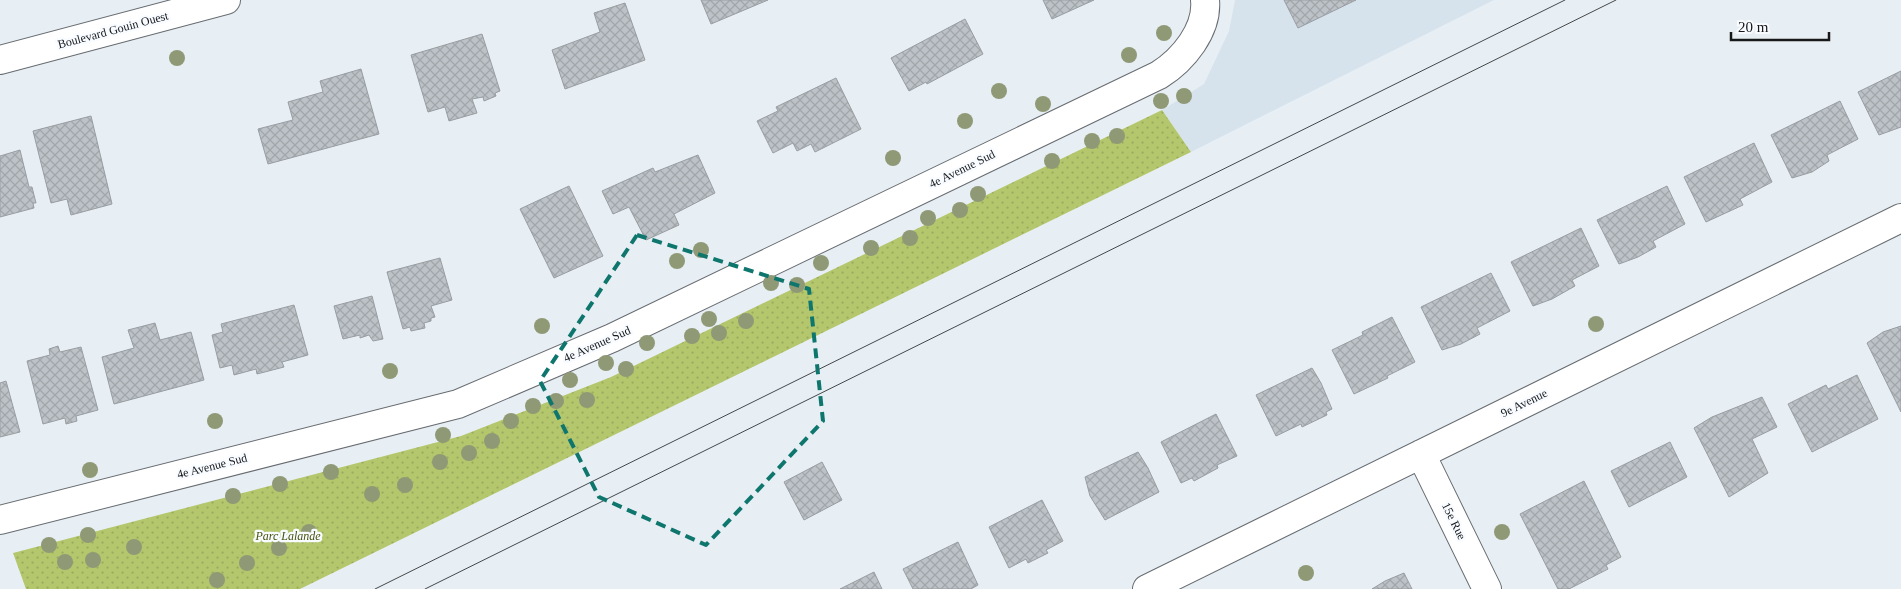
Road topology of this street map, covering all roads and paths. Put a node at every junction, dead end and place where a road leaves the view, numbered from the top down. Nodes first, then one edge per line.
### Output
1 (226, 0) edge
2 (1205, 0) edge
3 (0, 60) edge
4 (1901, 218) edge
5 (1421, 454) junction
6 (0, 520) edge
7 (1147, 589) edge
8 (1487, 589) edge

1 - 3 street, Boulevard Gouin Ouest
2 - 6 street, 4e Avenue Sud
4 - 5 street, 9e Avenue
5 - 7 street, 9e Avenue
5 - 8 street, 15e Rue

